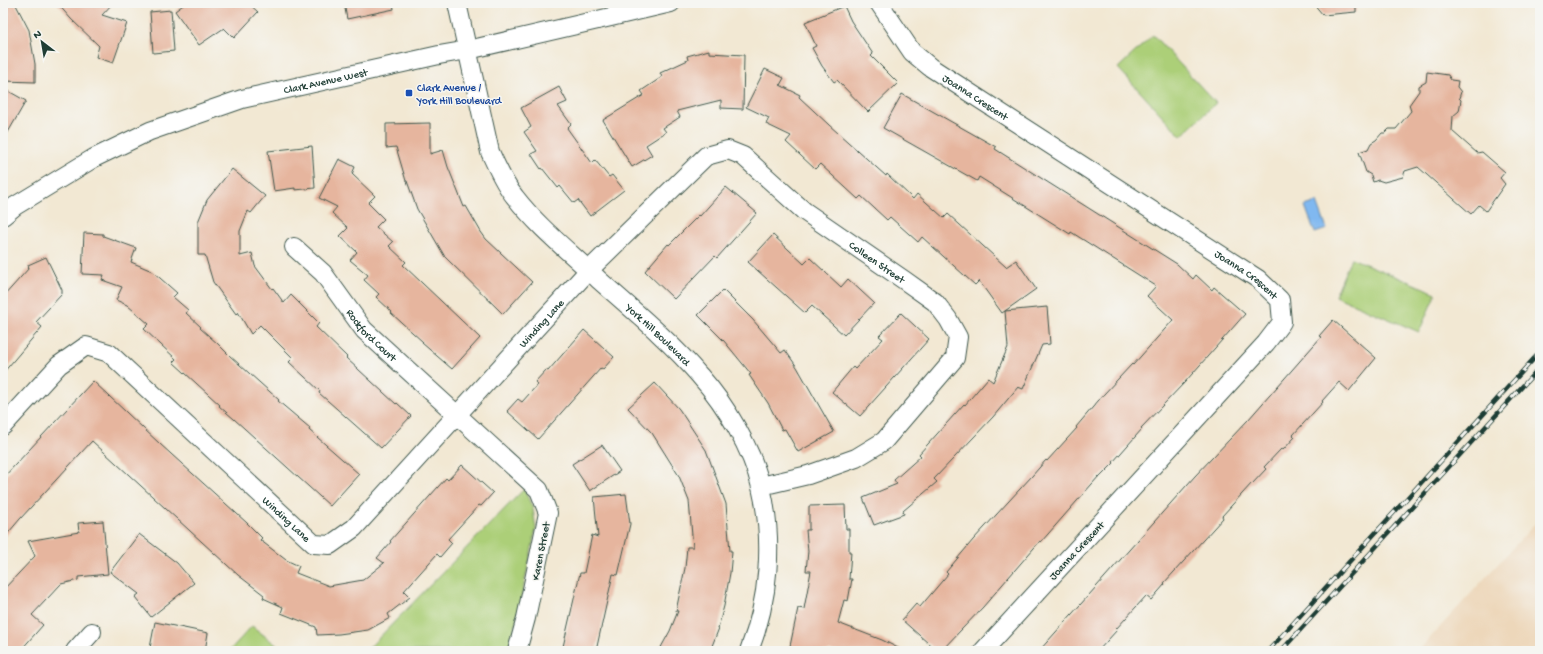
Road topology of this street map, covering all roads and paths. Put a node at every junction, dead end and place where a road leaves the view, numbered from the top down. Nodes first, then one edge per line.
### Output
1 (457, 3) edge
2 (671, 3) edge
3 (879, 3) edge
4 (468, 50) junction
5 (3, 216) edge
6 (294, 247) dead end
7 (589, 270) junction
8 (458, 414) junction
9 (3, 426) edge
10 (761, 486) junction
11 (92, 632) dead end
12 (75, 651) edge
13 (517, 651) edge
14 (749, 651) edge
15 (983, 651) edge

1 - 4 street, York Hill Boulevard
2 - 4 street, Clark Avenue West
3 - 15 street, Joanna Crescent
4 - 5 street, Clark Avenue West
4 - 7 street, York Hill Boulevard
6 - 8 street, Rockford Court
7 - 8 street, Winding Lane
7 - 10 street, York Hill Boulevard
7 - 10 street, Colleen Street
8 - 9 street, Winding Lane
8 - 13 street, Karen Street
10 - 14 street, York Hill Boulevard
11 - 12 street

